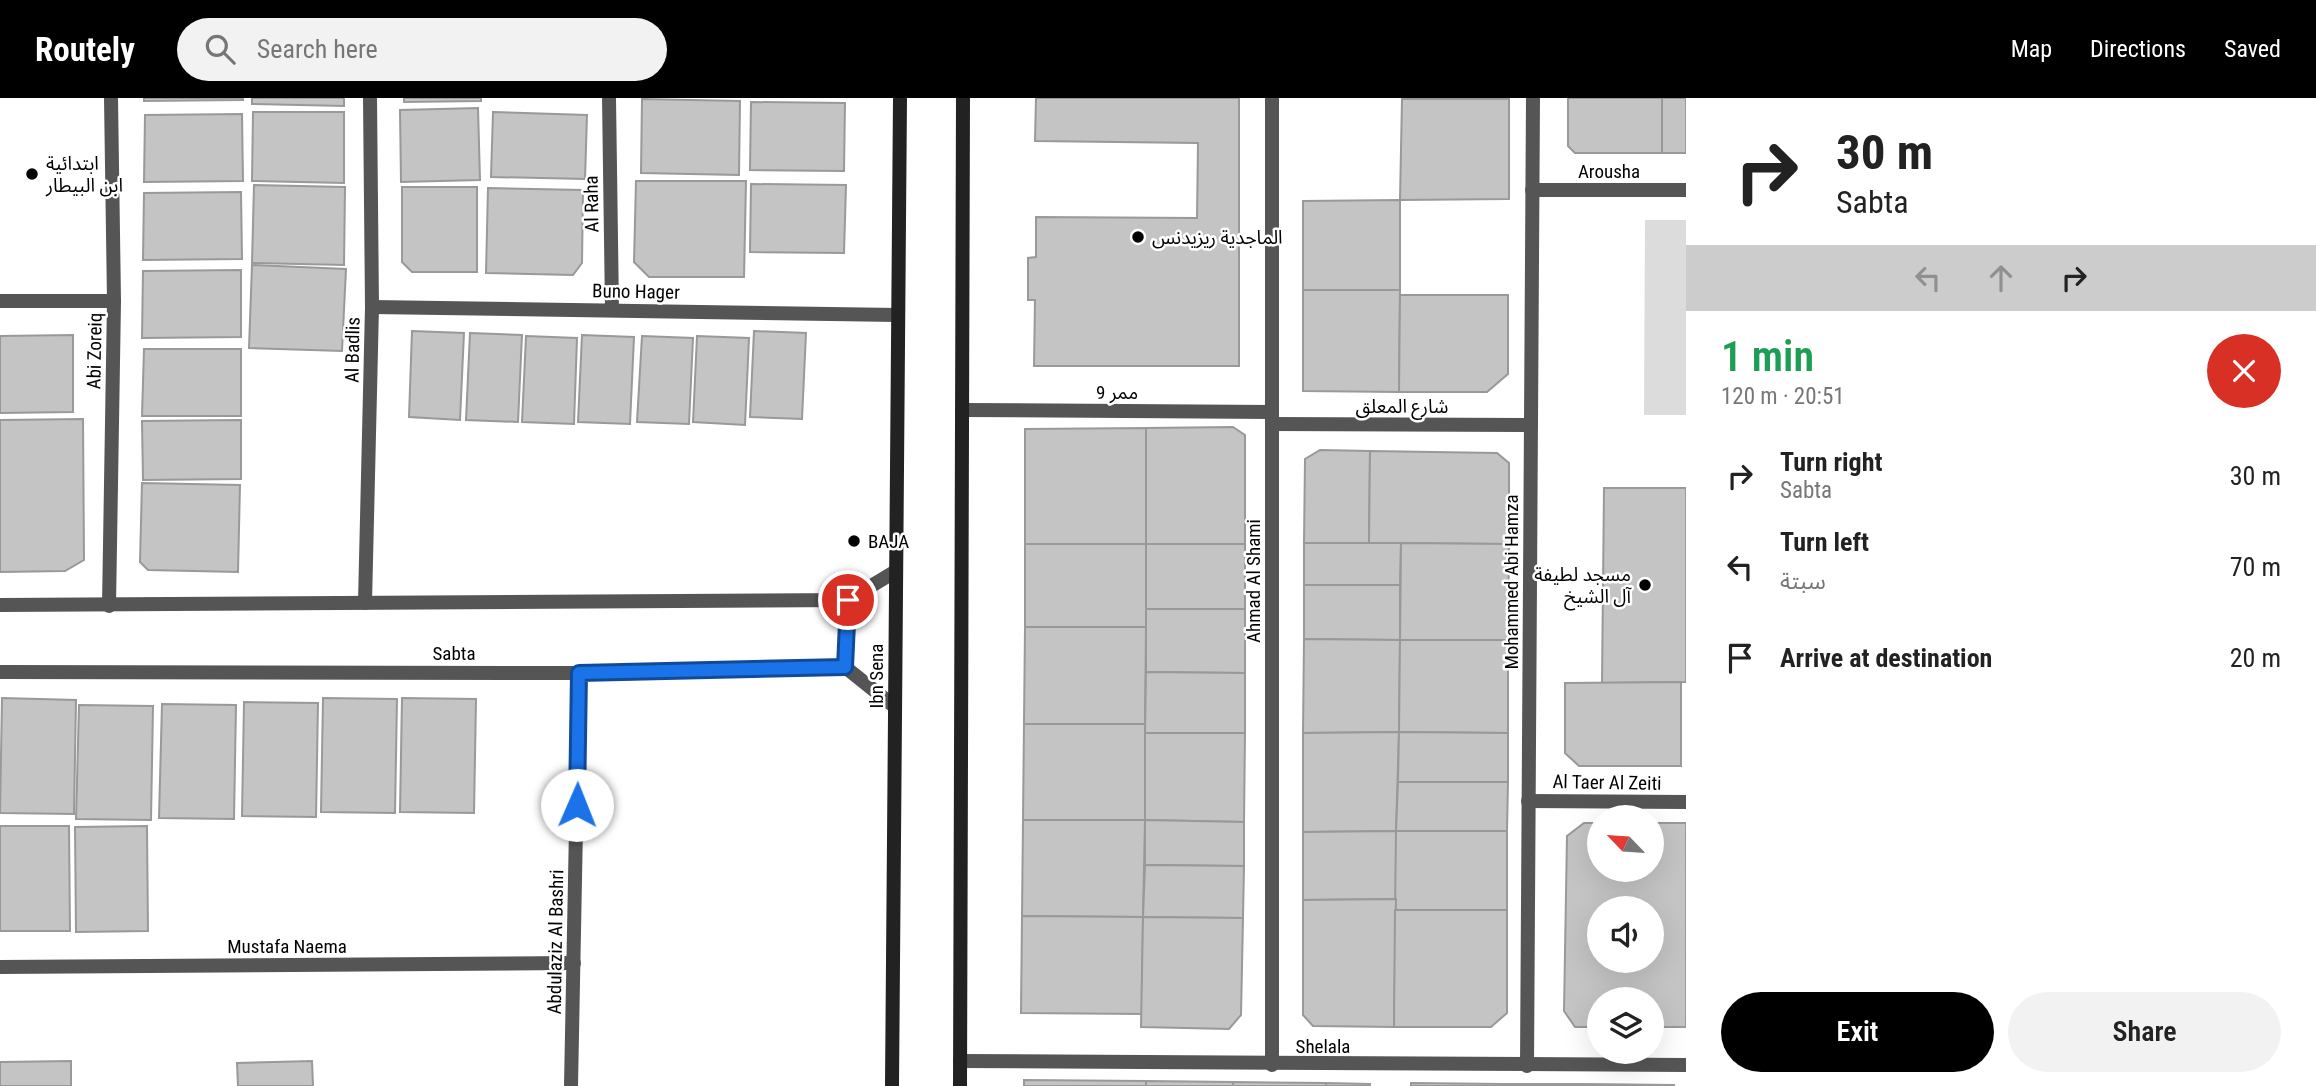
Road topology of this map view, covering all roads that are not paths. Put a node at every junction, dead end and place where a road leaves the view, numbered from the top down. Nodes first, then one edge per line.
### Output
1 (111, 98) edge
2 (370, 98) edge
3 (609, 98) edge
4 (900, 98) edge
5 (963, 98) edge
6 (1272, 98) edge
7 (1533, 98) edge
8 (1532, 190) junction
9 (1686, 190) edge
10 (0, 301) edge
11 (114, 301) junction
12 (372, 307) junction
13 (612, 310) junction
14 (898, 315) junction
15 (962, 410) junction
16 (1272, 418) junction
17 (1531, 425) junction
18 (896, 571) junction
19 (848, 600) junction
20 (365, 603) junction
21 (0, 605) edge
22 (109, 606) junction
23 (845, 667) junction
24 (0, 672) edge
25 (579, 673) junction
26 (895, 707) junction
27 (1528, 801) junction
28 (1686, 803) edge
29 (574, 963) junction
30 (0, 967) edge
31 (960, 1061) junction
32 (1272, 1065) junction
33 (1686, 1065) edge
34 (1527, 1066) junction
35 (571, 1086) edge
36 (892, 1086) edge
37 (960, 1086) edge

1 - 11 street, Abi Zoreiq
2 - 12 street, Al Badlis
3 - 13 street, Al Raha
4 - 14 street, Ibn Sena
5 - 15 street
6 - 16 street, Ahmad Al Shami
7 - 8 street, Mohammed Abi Hamza
8 - 9 street, Arousha
8 - 17 street, Mohammed Abi Hamza
10 - 11 street
11 - 22 street, Abi Zoreiq
12 - 13 street, Buno Hager
12 - 20 street, Al Badlis
13 - 14 street, Buno Hager
14 - 18 street, Ibn Sena
15 - 16 street, ممر 9
15 - 31 street
16 - 17 street, شارع المعلق
16 - 32 street, Ahmad Al Shami
17 - 27 street, Mohammed Abi Hamza
18 - 19 street
18 - 26 street, Ibn Sena
19 - 20 street
19 - 23 street
20 - 22 street
21 - 22 street
23 - 25 street, Sabta
23 - 26 street
24 - 25 street, Sabta
25 - 29 street, Abdulaziz Al Bashri
26 - 36 street, Ibn Sena
27 - 28 street, Al Taer Al Zeiti
27 - 34 street, Mohammed Abi Hamza
29 - 30 street, Mustafa Naema
29 - 35 street, Abdulaziz Al Bashri
31 - 32 street, Shelala
31 - 37 street
32 - 34 street, Shelala
33 - 34 street, Shelala

